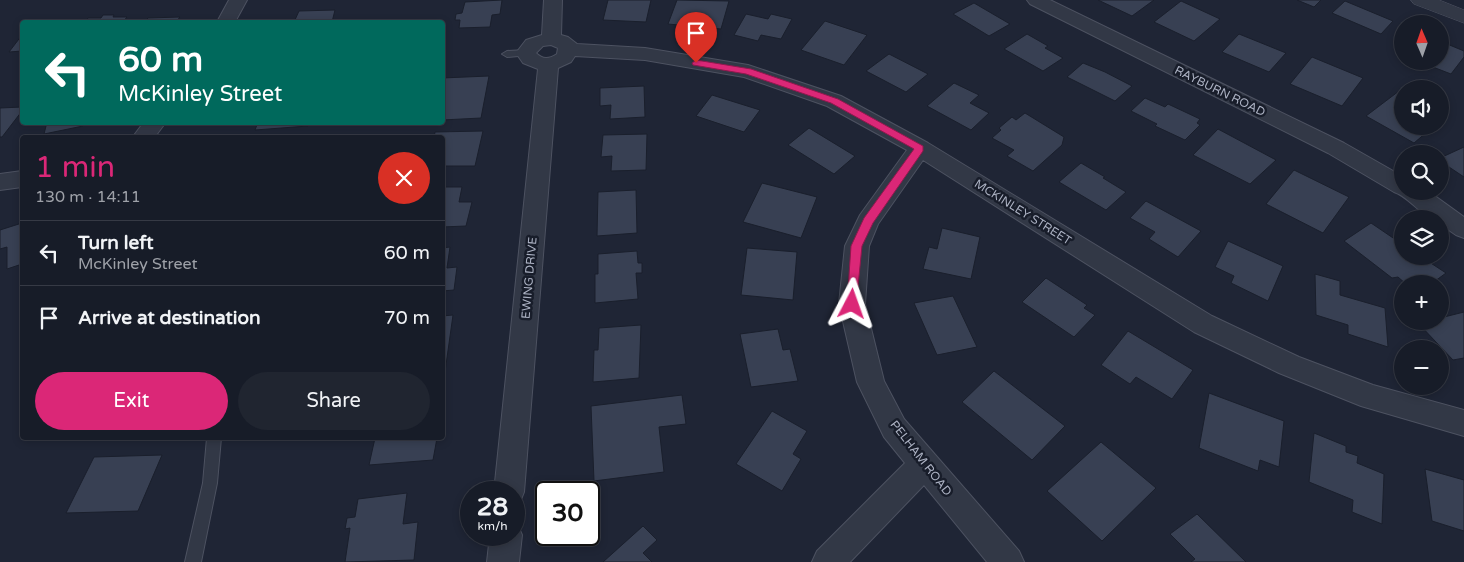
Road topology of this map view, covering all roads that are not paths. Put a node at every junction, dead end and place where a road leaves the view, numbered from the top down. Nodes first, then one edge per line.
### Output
1 (238, 0) edge
2 (554, 0) edge
3 (1036, 0) edge
4 (1421, 0) edge
5 (1464, 17) edge
6 (227, 20) edge
7 (560, 44) junction
8 (507, 54) dead end
9 (537, 59) junction
10 (153, 125) edge
11 (145, 135) edge
12 (920, 148) junction
13 (20, 179) edge
14 (1394, 181) edge
15 (0, 182) edge
16 (1424, 200) edge
17 (1464, 229) edge
18 (1464, 423) edge
19 (214, 440) edge
20 (923, 465) junction
21 (510, 481) edge
22 (505, 546) edge
23 (193, 562) edge
24 (503, 562) edge
25 (828, 562) edge
26 (1008, 562) edge

1 - 6 street
2 - 7 street
3 - 14 street, RAYBURN ROAD
4 - 5 street
7 - 9 street
7 - 12 street, MCKINLEY STREET
8 - 9 lane
9 - 21 street, EWING DRIVE
10 - 11 street
12 - 18 street, MCKINLEY STREET
12 - 20 street, PELHAM ROAD
13 - 15 street
16 - 17 street
19 - 23 lane
20 - 25 street
20 - 26 street, PELHAM ROAD
22 - 24 street

